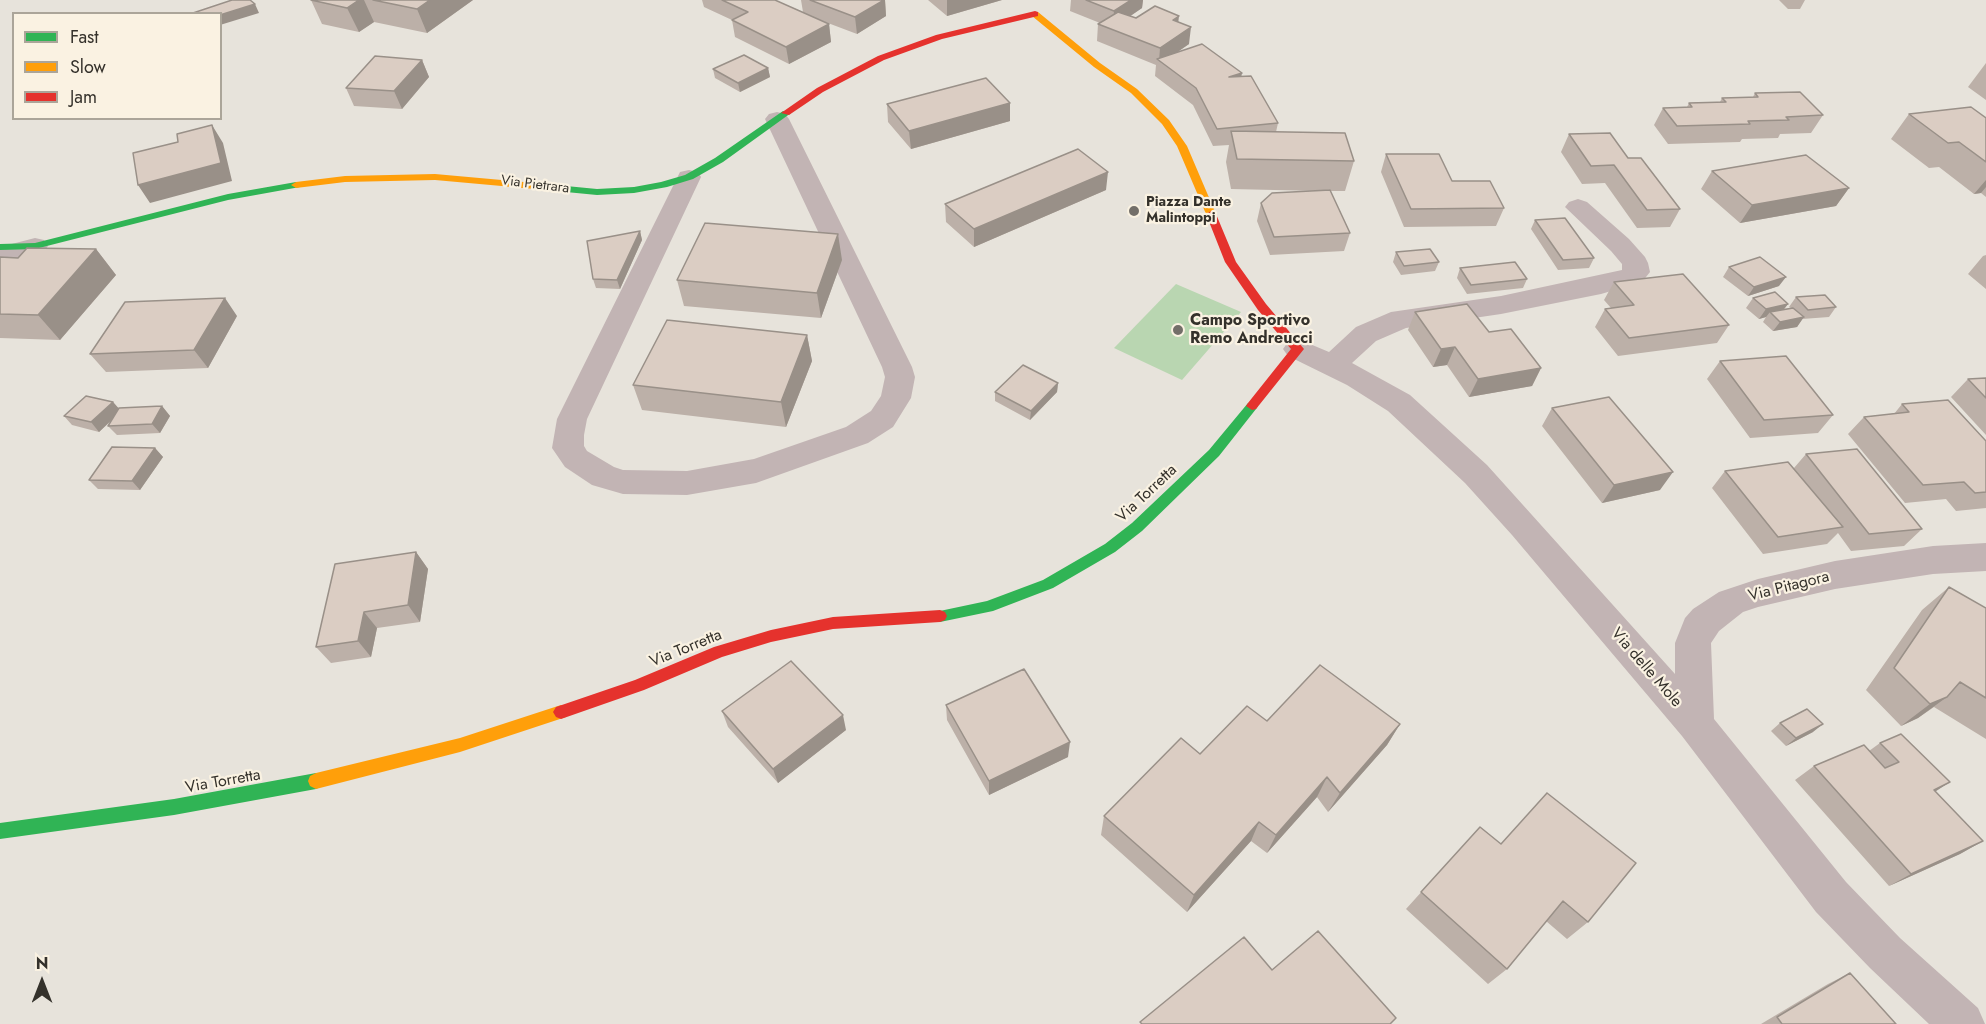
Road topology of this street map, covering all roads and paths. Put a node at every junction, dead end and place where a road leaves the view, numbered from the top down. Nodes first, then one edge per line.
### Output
1 (1041, 0) edge
2 (1035, 14) junction
3 (777, 119) junction
4 (689, 177) junction
5 (1578, 207) dead end
6 (35, 246) junction
7 (0, 247) edge
8 (0, 256) edge
9 (1298, 350) junction
10 (1332, 365) junction
11 (1986, 557) edge
12 (1695, 724) junction
13 (0, 831) edge
14 (1962, 1024) edge

1 - 2 street
2 - 3 street, Via Pietrara
2 - 9 street
3 - 4 street, Via Pietrara
3 - 4 street
4 - 6 street, Via Pietrara
5 - 10 street
6 - 7 street, Via Pietrara
6 - 8 street
9 - 10 street, Via delle Mole
9 - 13 street, Via Torretta
10 - 12 street, Via delle Mole
11 - 12 street, Via Pitagora
12 - 14 street, Via delle Mole

